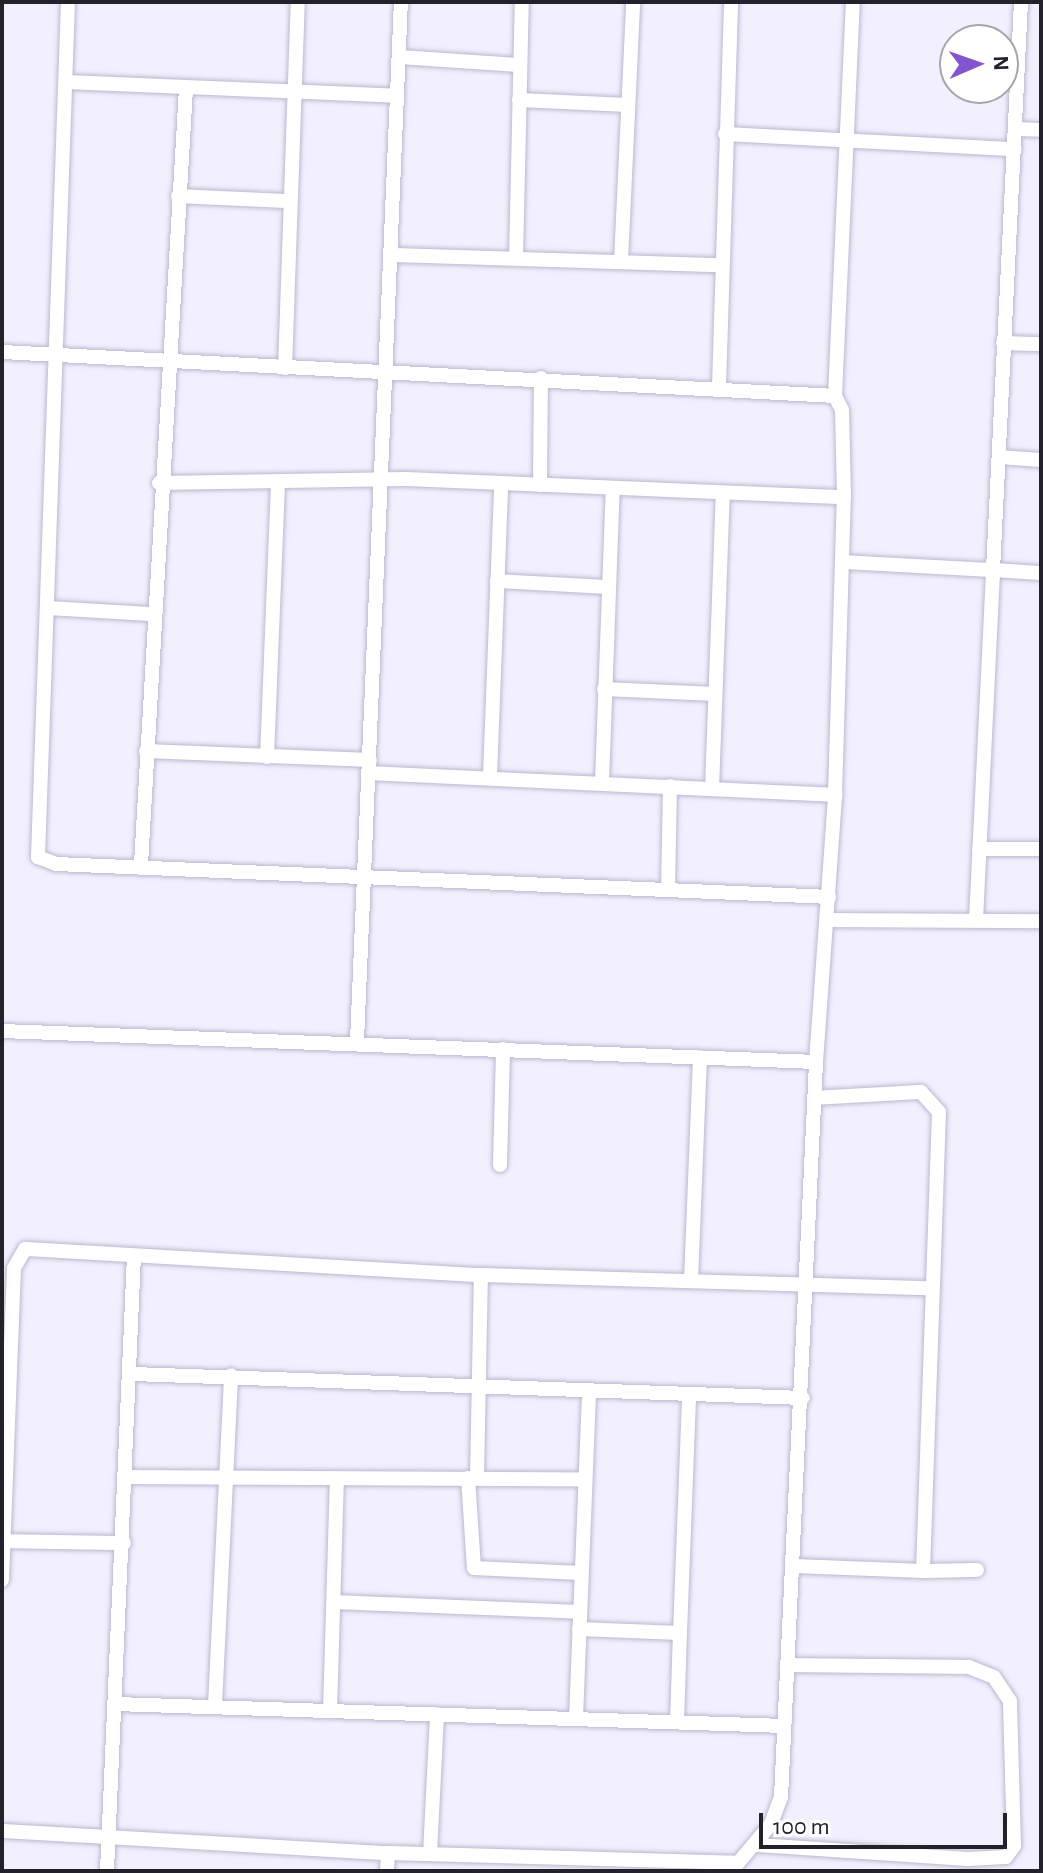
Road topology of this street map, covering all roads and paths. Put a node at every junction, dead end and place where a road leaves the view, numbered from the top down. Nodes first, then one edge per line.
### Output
1 (68, 2) edge
2 (298, 2) edge
3 (401, 2) edge
4 (522, 2) edge
5 (633, 2) edge
6 (731, 2) edge
7 (853, 2) edge
8 (1021, 2) edge
9 (399, 57) junction
10 (519, 65) junction
11 (66, 82) junction
12 (186, 89) junction
13 (293, 92) junction
14 (397, 96) junction
15 (519, 100) junction
16 (628, 105) junction
17 (1016, 129) junction
18 (1041, 130) edge
19 (725, 134) junction
20 (849, 139) junction
21 (1015, 149) junction
22 (178, 196) junction
23 (290, 201) junction
24 (393, 255) junction
25 (516, 258) junction
26 (621, 261) junction
27 (720, 265) junction
28 (1003, 343) junction
29 (1041, 344) edge
30 (2, 352) edge
31 (60, 355) junction
32 (166, 361) junction
33 (285, 368) junction
34 (389, 374) junction
35 (541, 378) junction
36 (719, 387) junction
37 (835, 396) junction
38 (999, 457) junction
39 (1041, 460) edge
40 (159, 483) junction
41 (383, 483) junction
42 (501, 484) junction
43 (278, 485) junction
44 (540, 485) junction
45 (613, 488) junction
46 (723, 494) junction
47 (844, 497) junction
48 (843, 562) junction
49 (993, 570) junction
50 (1041, 573) edge
51 (497, 581) junction
52 (609, 587) junction
53 (47, 608) junction
54 (151, 614) junction
55 (604, 689) junction
56 (715, 694) junction
57 (146, 751) junction
58 (267, 757) junction
59 (370, 767) junction
60 (490, 776) junction
61 (602, 782) junction
62 (670, 786) junction
63 (712, 789) junction
64 (835, 795) junction
65 (979, 849) junction
66 (1041, 849) edge
67 (141, 864) junction
68 (365, 874) junction
69 (668, 890) junction
70 (829, 897) junction
71 (828, 920) junction
72 (976, 920) junction
73 (1041, 921) edge
74 (2, 1031) edge
75 (357, 1041) junction
76 (503, 1049) junction
77 (700, 1057) junction
78 (816, 1062) junction
79 (815, 1098) junction
80 (500, 1165) dead end
81 (134, 1256) junction
82 (481, 1275) junction
83 (691, 1281) junction
84 (807, 1285) junction
85 (929, 1288) junction
86 (133, 1374) junction
87 (231, 1375) junction
88 (480, 1384) junction
89 (589, 1390) junction
90 (689, 1394) junction
91 (803, 1398) junction
92 (128, 1477) junction
93 (472, 1478) junction
94 (337, 1479) junction
95 (584, 1479) junction
96 (227, 1480) junction
97 (4, 1541) edge
98 (124, 1543) junction
99 (795, 1566) junction
100 (977, 1570) dead end
101 (923, 1571) junction
102 (581, 1573) junction
103 (2, 1580) edge
104 (334, 1602) junction
105 (580, 1612) junction
106 (579, 1629) junction
107 (680, 1633) junction
108 (788, 1665) junction
109 (115, 1704) junction
110 (215, 1705) junction
111 (330, 1711) junction
112 (437, 1714) junction
113 (576, 1718) junction
114 (677, 1722) junction
115 (784, 1726) junction
116 (2, 1831) edge
117 (108, 1840) junction
118 (758, 1845) junction
119 (388, 1853) junction
120 (430, 1854) junction
121 (613, 1864) edge
122 (738, 1867) edge
123 (107, 1871) edge
124 (387, 1871) edge

1 - 11 street
2 - 13 street
3 - 9 street
4 - 10 street
5 - 16 street
6 - 19 street
7 - 20 street
8 - 17 street
9 - 10 street
9 - 14 street
10 - 15 street
11 - 12 street
11 - 31 street
12 - 13 street
12 - 22 street
13 - 14 street
13 - 23 street
14 - 24 street
15 - 16 street
15 - 25 street
16 - 26 street
17 - 18 street
17 - 21 street
19 - 20 street
19 - 27 street
20 - 21 street
20 - 37 street
21 - 28 street
22 - 23 street
22 - 32 street
23 - 33 street
24 - 25 street
24 - 34 street
25 - 26 street
26 - 27 street
27 - 36 street
28 - 29 street
28 - 38 street
30 - 31 street
31 - 32 street
31 - 53 street
32 - 33 street
32 - 40 street
33 - 34 street
34 - 35 street
34 - 41 street
35 - 36 street
35 - 44 street
36 - 37 street
37 - 47 street
38 - 39 street
38 - 49 street
40 - 43 street
40 - 54 street
41 - 42 street
41 - 43 street
41 - 59 street
42 - 44 street
42 - 51 street
43 - 58 street
44 - 45 street
45 - 46 street
45 - 52 street
46 - 47 street
46 - 56 street
47 - 48 street
48 - 49 street
48 - 64 street
49 - 50 street
49 - 65 street
51 - 52 street
51 - 60 street
52 - 55 street
53 - 54 street
53 - 67 street
54 - 57 street
55 - 56 street
55 - 61 street
56 - 63 street
57 - 58 street
57 - 67 street
58 - 59 street
59 - 60 street
59 - 68 street
60 - 61 street
61 - 62 street
62 - 63 street
62 - 69 street
63 - 64 street
64 - 70 street
65 - 66 street
65 - 72 street
67 - 68 street
68 - 69 street
68 - 75 street
69 - 70 street
70 - 71 street
71 - 72 street
71 - 78 street
72 - 73 street
74 - 75 street
75 - 76 street
76 - 77 street
76 - 80 street
77 - 78 street
77 - 83 street
78 - 79 street
79 - 84 street
79 - 85 street
81 - 82 street
81 - 86 street
81 - 97 street
82 - 83 street
82 - 88 street
83 - 84 street
84 - 85 street
84 - 91 street
85 - 101 street
86 - 87 street
86 - 92 street
87 - 88 street
87 - 96 street
88 - 89 street
88 - 93 street
89 - 90 street
89 - 95 street
90 - 91 street
90 - 107 street
91 - 99 street
92 - 96 street
92 - 98 street
93 - 94 street
93 - 95 street
93 - 102 street
94 - 96 street
94 - 104 street
95 - 102 street
96 - 110 street
97 - 98 street
97 - 103 street
98 - 109 street
99 - 101 street
99 - 108 street
100 - 101 street
102 - 105 street
104 - 105 street
104 - 111 street
105 - 106 street
106 - 107 street
106 - 113 street
107 - 114 street
108 - 115 street
108 - 118 street
109 - 110 street
109 - 117 street
110 - 111 street
111 - 112 street
112 - 113 street
112 - 120 street
113 - 114 street
114 - 115 street
115 - 118 street
116 - 117 street
117 - 119 street
117 - 123 street
118 - 122 street
119 - 120 street
119 - 124 street
120 - 121 street
121 - 122 street

